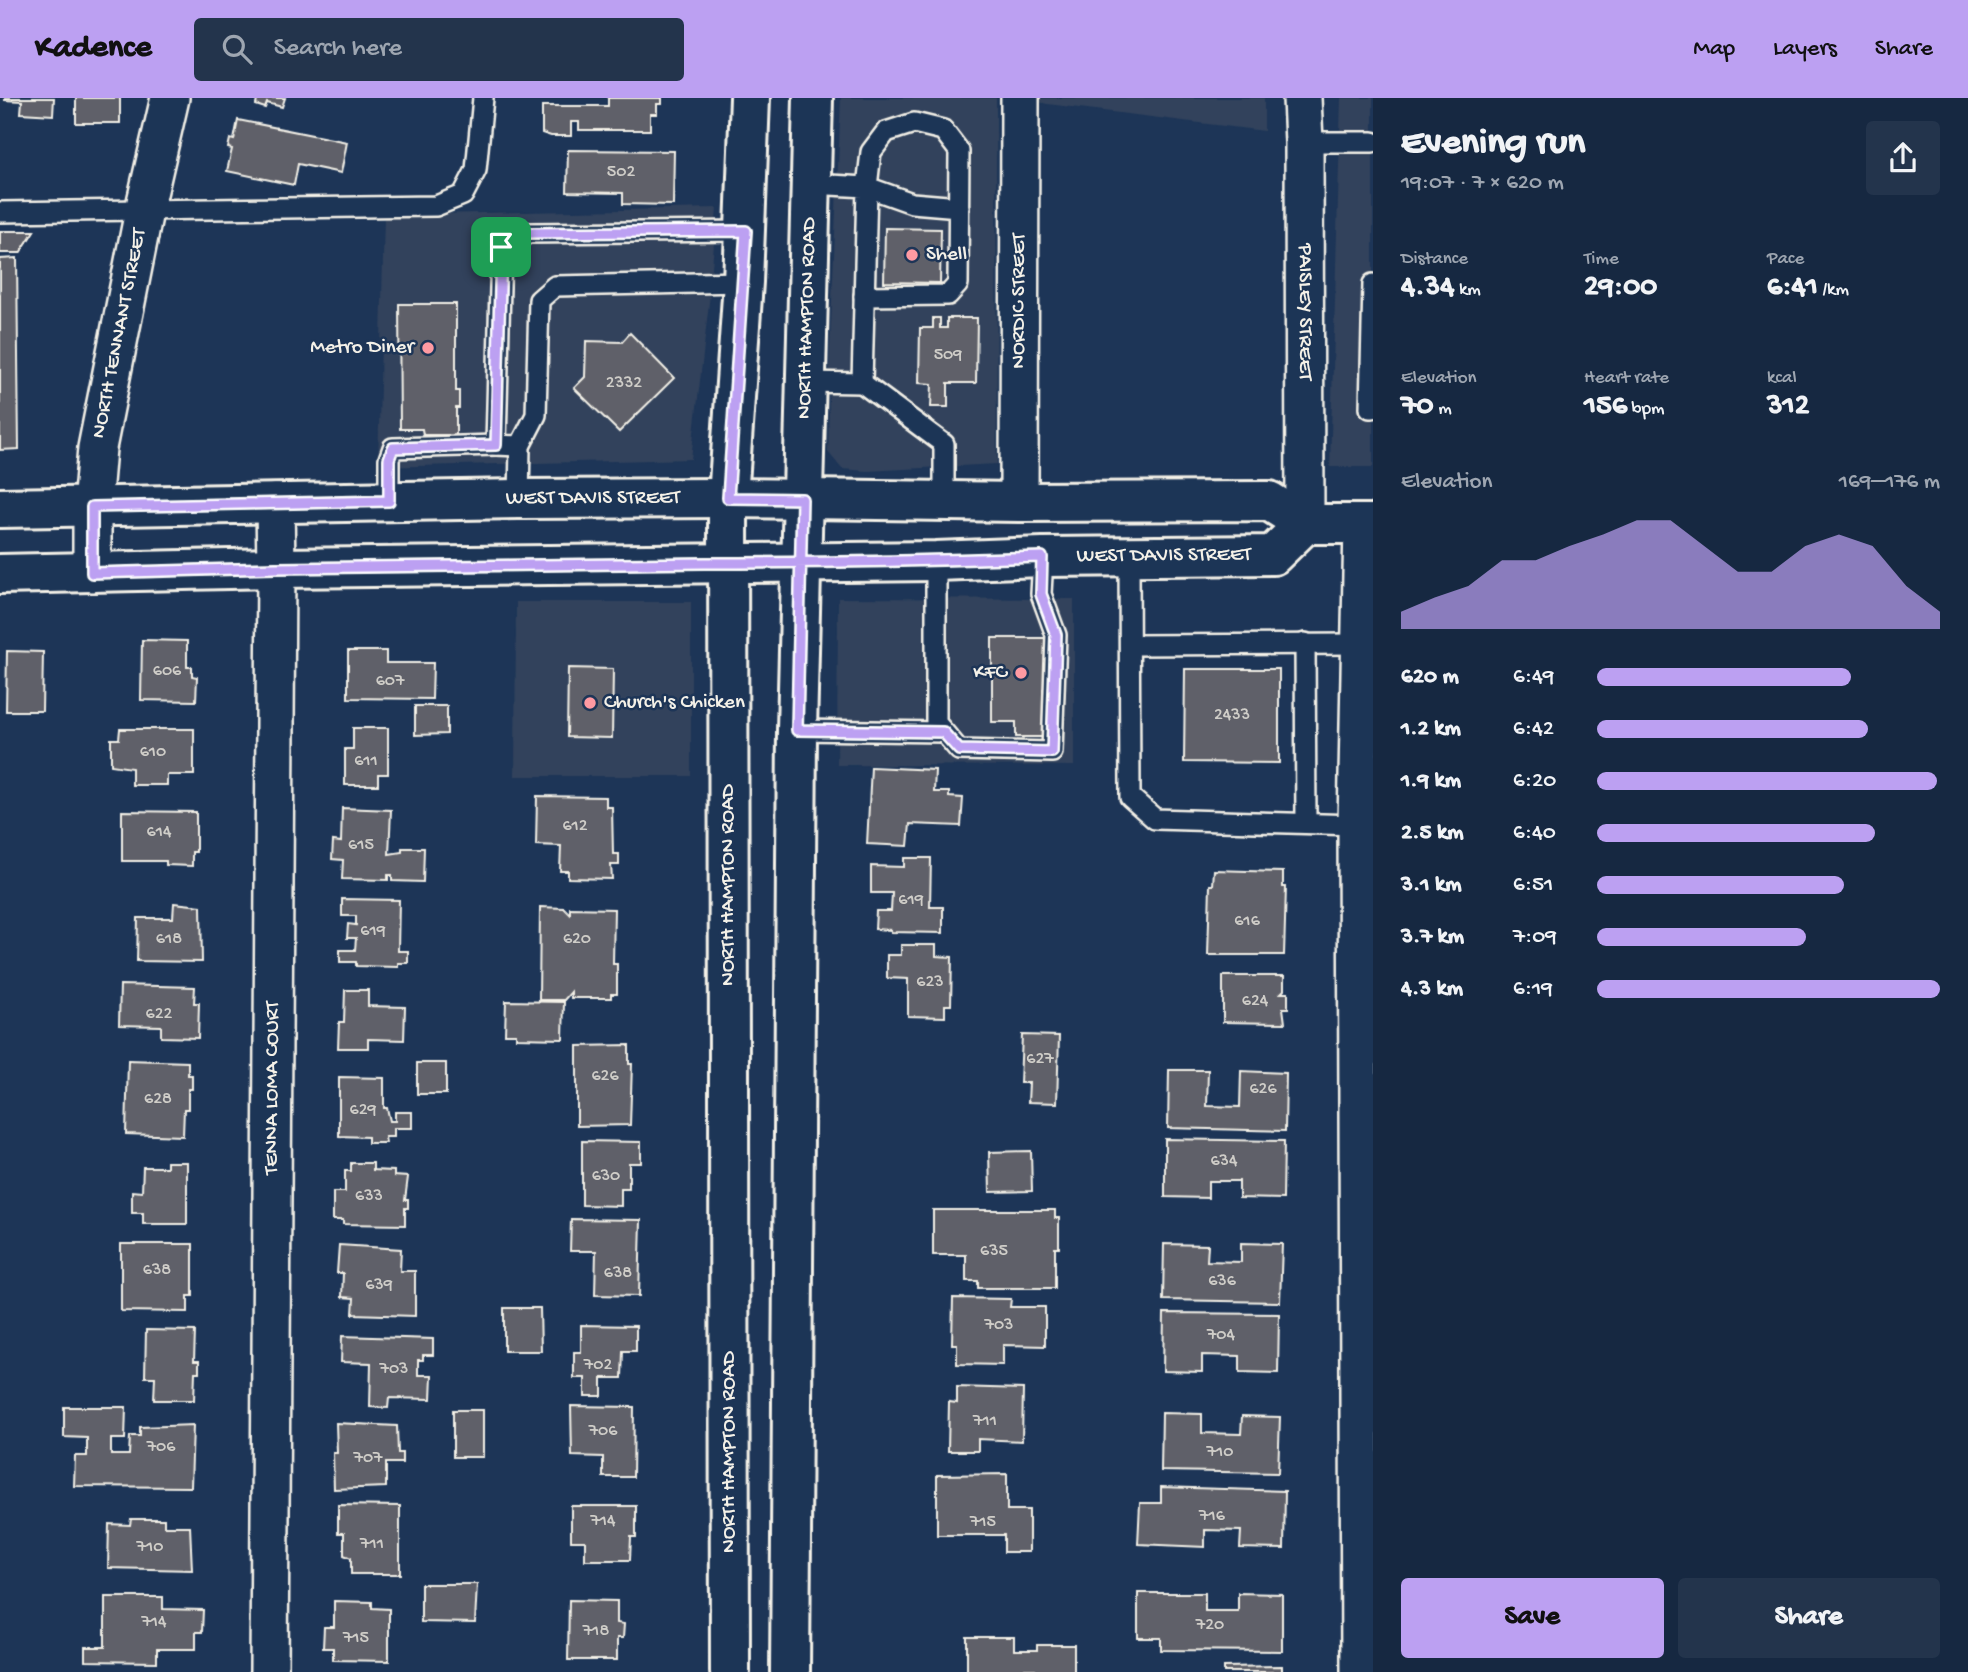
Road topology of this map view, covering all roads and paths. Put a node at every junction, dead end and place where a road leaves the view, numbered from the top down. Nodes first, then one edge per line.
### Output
1 (170, 98) edge
2 (483, 98) edge
3 (751, 98) edge
4 (813, 98) edge
5 (1020, 98) edge
6 (1302, 98) edge
7 (1304, 142) junction
8 (1373, 142) edge
9 (811, 184) junction
10 (867, 187) junction
11 (959, 207) junction
12 (144, 211) junction
13 (0, 212) edge
14 (746, 231) junction
15 (743, 282) junction
16 (1373, 284) edge
17 (864, 296) junction
18 (806, 382) junction
19 (862, 383) junction
20 (1373, 408) edge
21 (496, 445) junction
22 (520, 446) junction
23 (728, 498) junction
24 (519, 499) junction
25 (802, 499) junction
26 (389, 501) junction
27 (944, 502) junction
28 (1019, 502) junction
29 (275, 503) junction
30 (92, 507) junction
31 (0, 508) edge
32 (1304, 524) junction
33 (1368, 524) edge
34 (1129, 556) junction
35 (1042, 557) junction
36 (936, 561) junction
37 (801, 562) junction
38 (728, 563) junction
39 (276, 568) junction
40 (92, 573) junction
41 (0, 574) edge
42 (1305, 643) junction
43 (1360, 644) junction
44 (1130, 645) junction
45 (1366, 723) edge
46 (797, 730) junction
47 (943, 732) junction
48 (1306, 823) junction
49 (1357, 825) junction
50 (269, 1672) edge
51 (730, 1672) edge
52 (790, 1672) edge
53 (1360, 1672) edge

1 - 12 street, NORTH TENNANT STREET
2 - 12 lane
3 - 14 main road, NORTH HAMPTON ROAD
4 - 9 main road, NORTH HAMPTON ROAD
5 - 28 street, NORDIC STREET
6 - 7 street, PAISLEY STREET
7 - 8 lane
7 - 32 street, PAISLEY STREET
9 - 10 lane
9 - 18 main road, NORTH HAMPTON ROAD
10 - 11 lane
10 - 11 lane
10 - 17 lane
11 - 17 lane
12 - 13 lane
12 - 30 street, NORTH TENNANT STREET
14 - 15 main road, NORTH HAMPTON ROAD
14 - 21 lane
15 - 22 lane
15 - 23 main road, NORTH HAMPTON ROAD
16 - 20 lane
17 - 19 lane
18 - 19 lane
18 - 25 main road, NORTH HAMPTON ROAD
19 - 27 lane
21 - 22 lane
21 - 26 lane
22 - 24 lane
23 - 24 main road, WEST DAVIS STREET
23 - 25 main road, WEST DAVIS STREET
23 - 38 main road, NORTH HAMPTON ROAD
24 - 26 main road, WEST DAVIS STREET
25 - 27 main road, WEST DAVIS STREET
25 - 37 main road, NORTH HAMPTON ROAD
26 - 29 main road, WEST DAVIS STREET
27 - 28 main road, WEST DAVIS STREET
28 - 32 main road, WEST DAVIS STREET
29 - 30 main road, WEST DAVIS STREET
29 - 39 street, TENNA LOMA COURT
30 - 31 main road, WEST DAVIS STREET
30 - 40 street, NORTH TENNANT STREET
32 - 33 main road
32 - 34 main road, WEST DAVIS STREET
33 - 43 street
34 - 35 main road, WEST DAVIS STREET
34 - 44 lane
35 - 36 main road, WEST DAVIS STREET
35 - 47 lane
36 - 37 main road, WEST DAVIS STREET
36 - 47 lane
37 - 38 main road, WEST DAVIS STREET
37 - 46 main road, NORTH HAMPTON ROAD
38 - 39 main road, WEST DAVIS STREET
38 - 51 main road, NORTH HAMPTON ROAD
39 - 40 main road, WEST DAVIS STREET
39 - 50 street, TENNA LOMA COURT
40 - 41 main road, WEST DAVIS STREET
42 - 43 lane
42 - 44 lane
42 - 48 lane
43 - 45 street
44 - 48 lane
45 - 49 street
46 - 47 lane
46 - 52 main road, NORTH HAMPTON ROAD
48 - 49 lane
49 - 53 street

